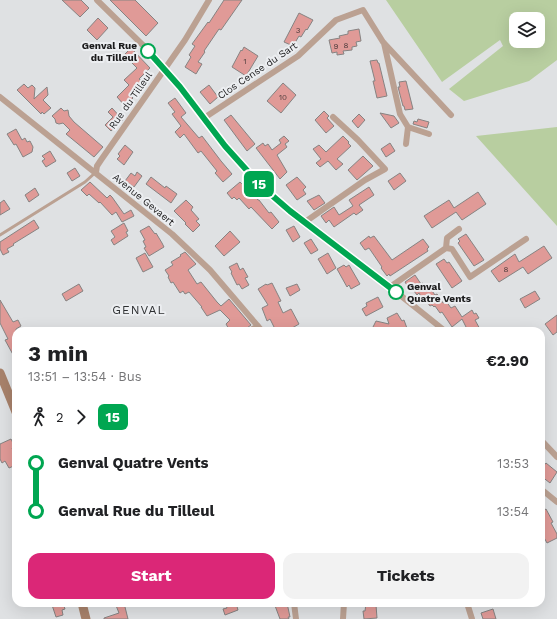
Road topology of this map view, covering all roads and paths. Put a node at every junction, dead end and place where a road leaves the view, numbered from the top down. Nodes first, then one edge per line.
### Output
1 (96, 0) edge
2 (209, 0) edge
3 (383, 42) junction
4 (164, 70) junction
5 (0, 97) edge
6 (451, 115) dead end
7 (332, 116) dead end
8 (204, 118) junction
9 (408, 127) junction
10 (429, 134) dead end
11 (406, 144) dead end
12 (96, 172) junction
13 (305, 222) junction
14 (459, 229) dead end
15 (0, 235) edge
16 (526, 239) dead end
17 (446, 248) junction
18 (390, 287) junction
19 (258, 326) edge
20 (440, 327) edge
21 (0, 373) edge
22 (12, 402) edge
23 (545, 444) edge
24 (557, 458) edge
25 (545, 492) edge
26 (557, 502) edge
27 (83, 607) edge
28 (294, 607) edge
29 (344, 607) edge
30 (468, 607) edge
31 (86, 619) edge
32 (296, 619) edge
33 (344, 619) edge
34 (472, 619) edge

1 - 4 street
2 - 4 street, Rue du Tilleul
3 - 6 street
3 - 8 street, Clos Cense du Sart
3 - 9 street
4 - 8 street
4 - 12 street, Rue du Tilleul
5 - 12 street, Avenue Gevaert
7 - 13 street
8 - 13 street
9 - 10 street
9 - 11 street
12 - 15 lane
12 - 19 street, Avenue Gevaert
13 - 18 street
14 - 17 street
16 - 17 street
17 - 18 street
18 - 20 street
21 - 22 street
23 - 24 street
25 - 26 street
27 - 31 street
28 - 32 street
29 - 33 street
30 - 34 street

